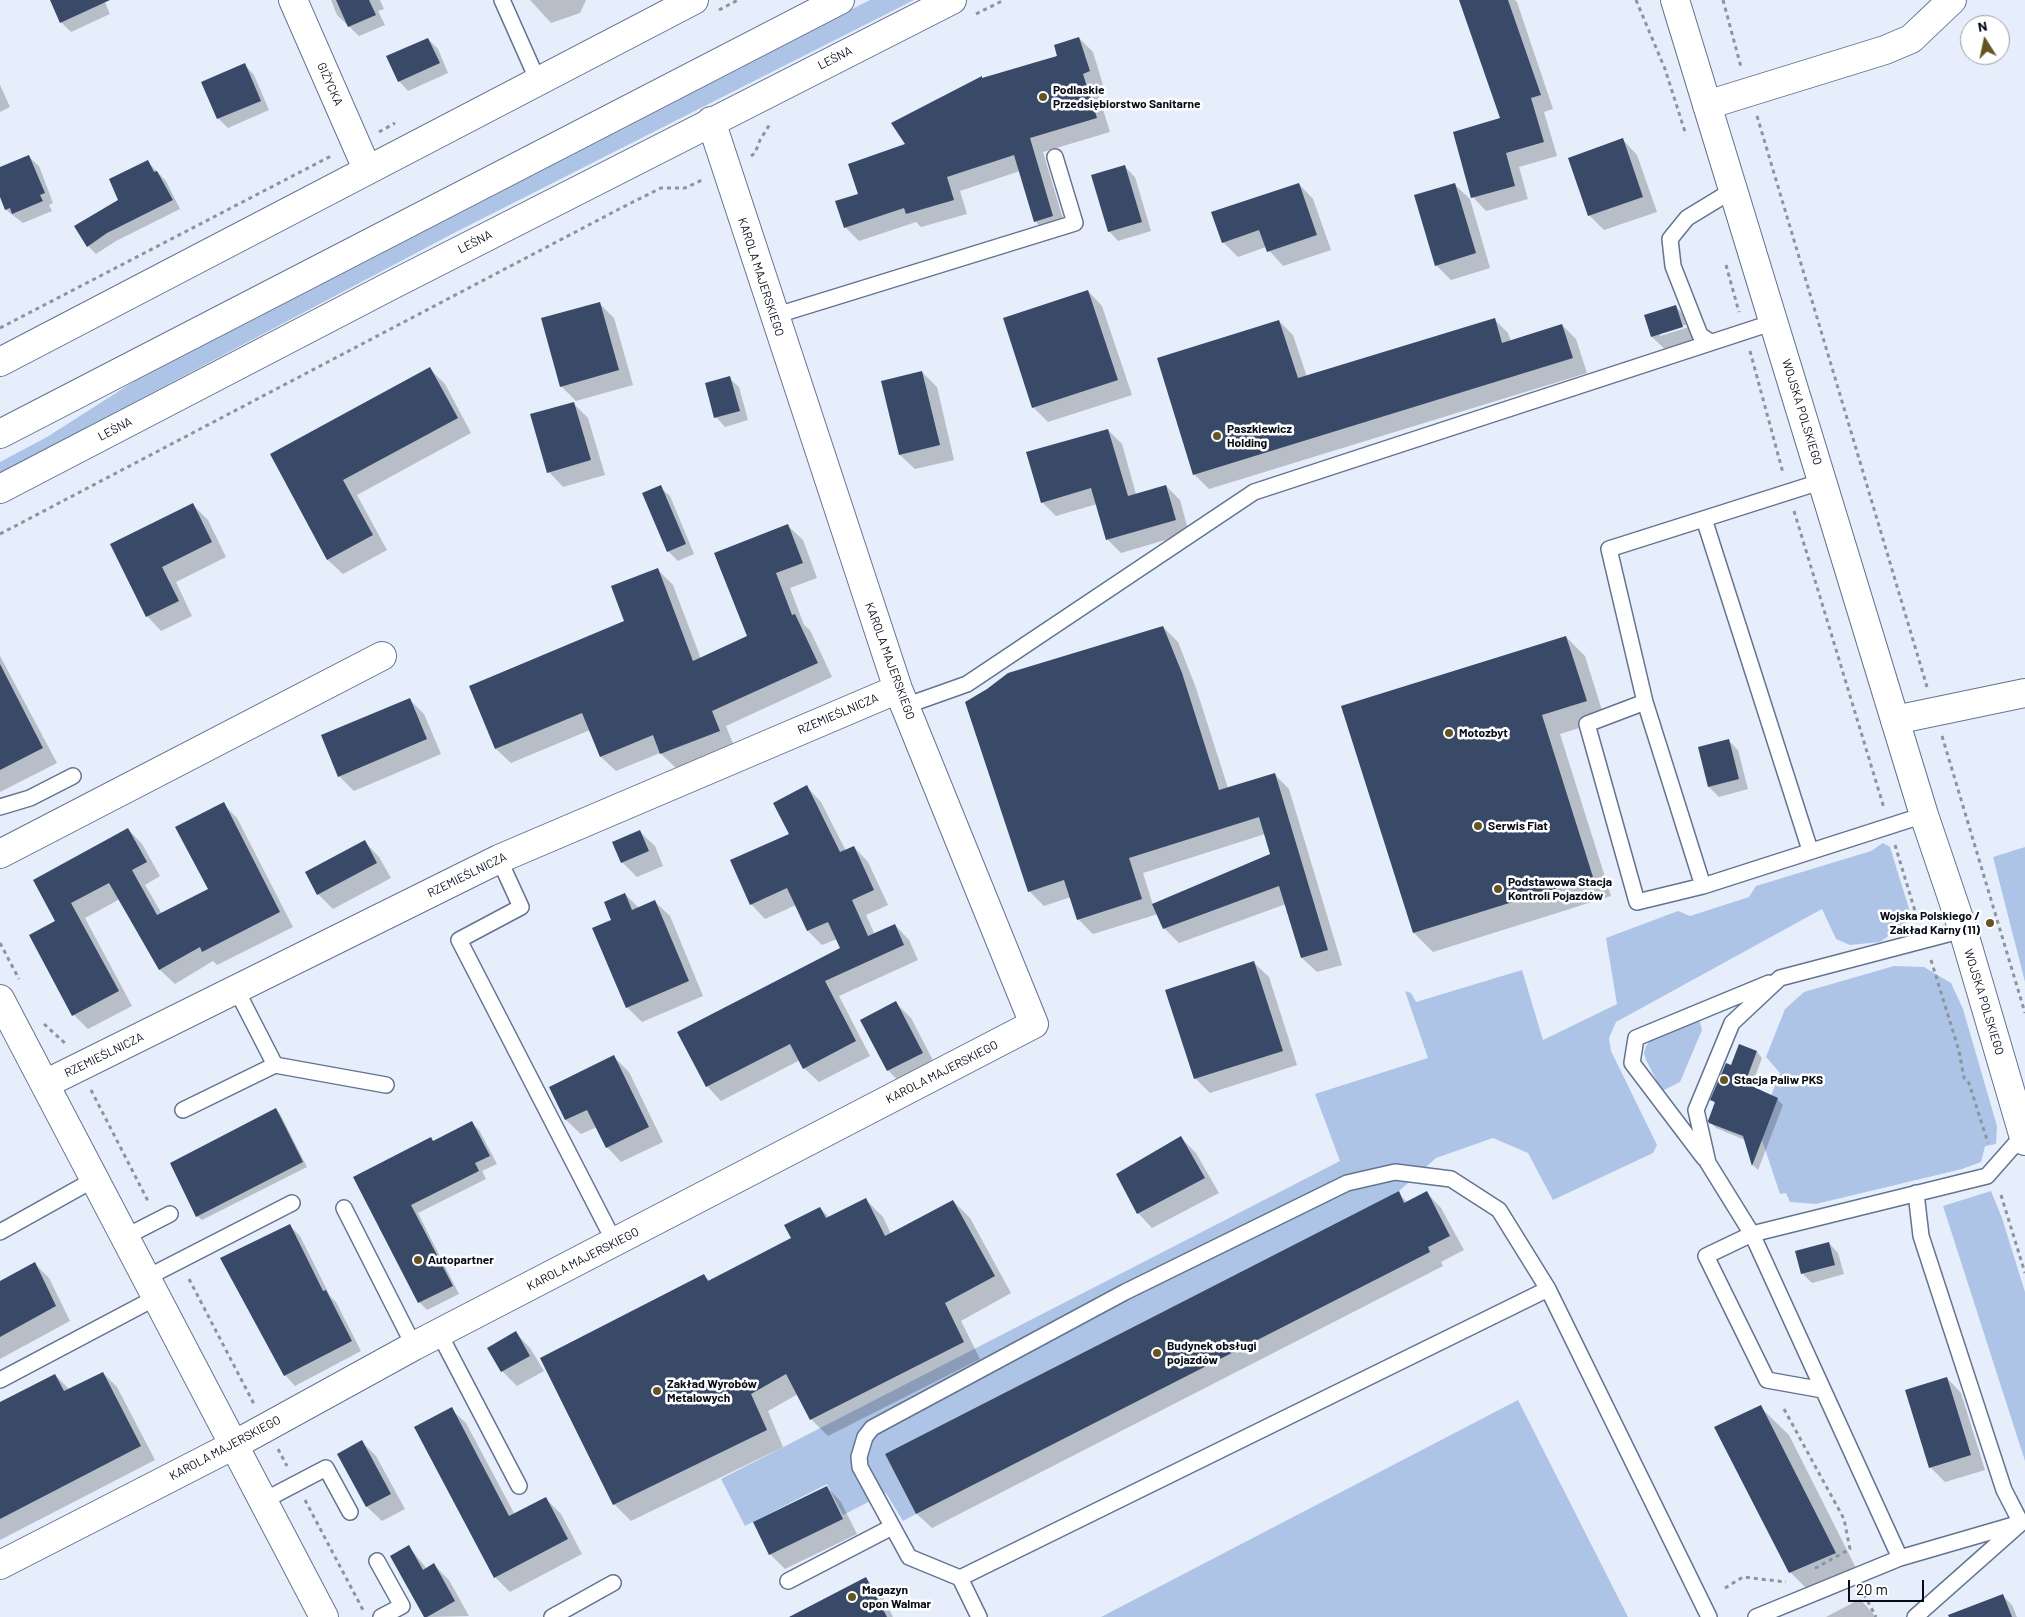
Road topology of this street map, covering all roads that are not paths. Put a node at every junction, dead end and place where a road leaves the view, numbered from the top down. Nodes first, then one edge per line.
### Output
1 (294, 0) edge
2 (502, 0) edge
3 (694, 0) edge
4 (840, 0) edge
5 (1675, 0) edge
6 (1952, 0) edge
7 (960, 9) edge
8 (538, 81) junction
9 (1707, 105) junction
10 (711, 121) junction
11 (1055, 156) dead end
12 (367, 169) junction
13 (1734, 190) junction
14 (774, 316) junction
15 (1774, 322) junction
16 (1709, 342) junction
17 (0, 362) edge
18 (0, 434) edge
19 (1823, 481) junction
20 (0, 489) edge
21 (1704, 519) junction
22 (382, 656) dead end
23 (2025, 693) edge
24 (902, 697) junction
25 (1644, 702) junction
26 (1895, 720) junction
27 (73, 776) dead end
28 (0, 806) edge
29 (1924, 815) junction
30 (1810, 850) junction
31 (0, 854) edge
32 (499, 859) junction
33 (1703, 886) junction
34 (1962, 930) junction
35 (1780, 978) junction
36 (236, 989) junction
37 (0, 999) edge
38 (275, 1064) junction
39 (45, 1084) junction
40 (386, 1085) dead end
41 (183, 1110) dead end
42 (2024, 1136) edge
43 (1708, 1163) junction
44 (95, 1179) junction
45 (1916, 1193) junction
46 (292, 1203) dead end
47 (344, 1208) dead end
48 (170, 1214) dead end
49 (0, 1232) edge
50 (1752, 1234) junction
51 (125, 1237) junction
52 (614, 1243) junction
53 (152, 1287) junction
54 (1548, 1289) junction
55 (439, 1333) junction
56 (414, 1346) junction
57 (0, 1380) edge
58 (1823, 1390) junction
59 (234, 1445) junction
60 (519, 1486) dead end
61 (263, 1501) junction
62 (350, 1512) dead end
63 (2023, 1521) edge
64 (892, 1526) junction
65 (1900, 1558) junction
66 (376, 1561) dead end
67 (0, 1566) edge
68 (960, 1578) junction
69 (788, 1581) dead end
70 (613, 1583) dead end
71 (324, 1617) edge
72 (381, 1617) edge
73 (552, 1617) edge
74 (979, 1617) edge
75 (1709, 1617) edge
76 (1756, 1617) edge
77 (1915, 1617) edge

1 - 12 street, GIŻYCKA
2 - 8 lane
3 - 8 street
4 - 18 street
5 - 9 street, WOJSKA POLSKIEGO
6 - 9 street
7 - 10 street, LEŚNA
8 - 12 street
9 - 13 street, WOJSKA POLSKIEGO
10 - 14 street, KAROLA MAJERSKIEGO
10 - 20 street, LEŚNA
11 - 14 lane
12 - 17 street
13 - 15 street, WOJSKA POLSKIEGO
13 - 16 lane
14 - 24 street, KAROLA MAJERSKIEGO
15 - 16 lane
15 - 19 street, WOJSKA POLSKIEGO
16 - 24 lane
19 - 21 lane
19 - 26 street, WOJSKA POLSKIEGO
21 - 25 lane
21 - 30 lane
22 - 31 street
23 - 26 street
24 - 32 street, RZEMIEŚLNICZA
24 - 52 street, KAROLA MAJERSKIEGO
25 - 33 lane
25 - 33 lane
26 - 29 street, WOJSKA POLSKIEGO
27 - 28 lane
29 - 30 lane
29 - 34 street, WOJSKA POLSKIEGO
30 - 33 lane
32 - 36 street, RZEMIEŚLNICZA
32 - 52 lane
34 - 35 lane
34 - 42 street, WOJSKA POLSKIEGO
35 - 43 lane
35 - 43 lane
36 - 38 lane
36 - 39 street, RZEMIEŚLNICZA
37 - 39 street
38 - 40 lane
38 - 41 lane
39 - 44 street
42 - 45 lane
43 - 50 lane
44 - 49 lane
44 - 51 street
45 - 50 lane
45 - 63 lane
46 - 53 lane
47 - 56 lane
48 - 51 lane
50 - 58 lane
50 - 58 lane
51 - 53 street
52 - 55 street, KAROLA MAJERSKIEGO
53 - 57 lane
53 - 59 street
54 - 64 lane
54 - 68 lane
54 - 75 lane
55 - 56 street, KAROLA MAJERSKIEGO
55 - 60 lane
56 - 59 street, KAROLA MAJERSKIEGO
58 - 65 lane
59 - 61 street
59 - 67 street, KAROLA MAJERSKIEGO
61 - 62 lane
61 - 71 street
63 - 65 lane
63 - 77 lane
64 - 68 lane
64 - 69 lane
65 - 76 lane
66 - 72 lane
68 - 74 lane
70 - 73 lane

